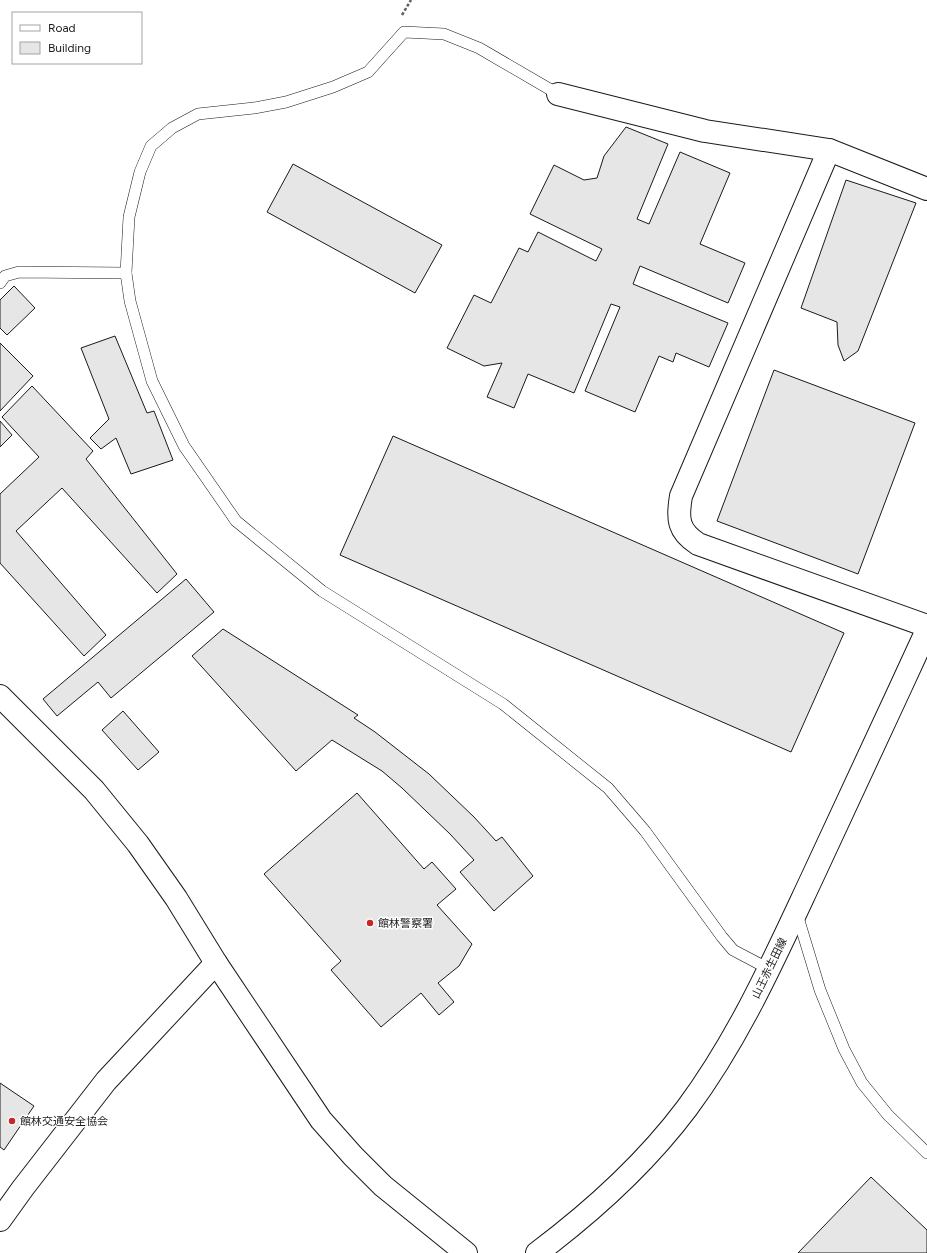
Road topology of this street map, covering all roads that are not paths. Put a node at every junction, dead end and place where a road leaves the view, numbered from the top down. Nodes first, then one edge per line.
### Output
1 (558, 94) joint
2 (829, 150) junction
3 (927, 189) edge
4 (126, 273) junction
5 (0, 283) edge
6 (927, 626) edge
7 (927, 630) edge
8 (0, 696) edge
9 (796, 912) junction
10 (216, 963) junction
11 (769, 969) junction
12 (927, 1153) edge
13 (0, 1220) edge
14 (466, 1253) edge
15 (537, 1253) edge

1 - 2 street
1 - 4 lane
2 - 3 street
2 - 6 street
4 - 5 lane
4 - 11 lane
7 - 9 street, 山王赤生田線
8 - 10 street
9 - 11 street, 山王赤生田線
9 - 12 lane
10 - 13 street
10 - 14 street
11 - 15 street, 山王赤生田線

